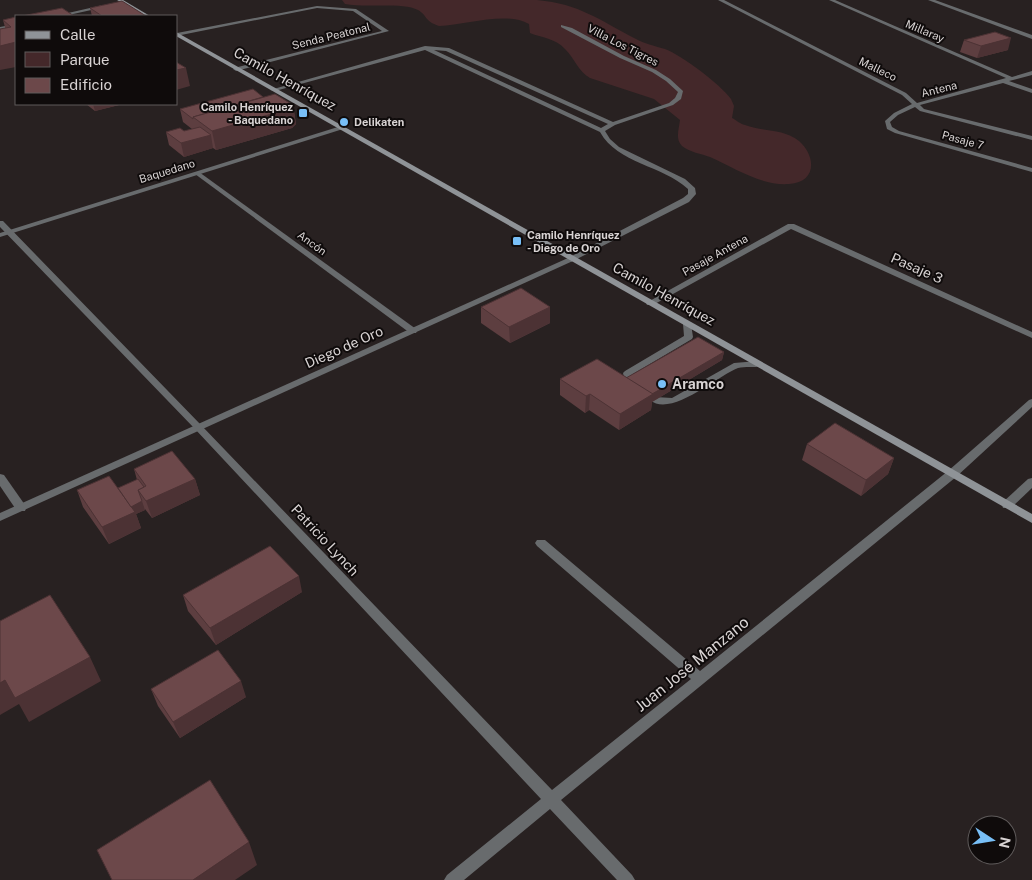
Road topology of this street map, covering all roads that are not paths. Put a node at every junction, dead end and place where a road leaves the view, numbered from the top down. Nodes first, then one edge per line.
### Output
1 (314, 0) edge
2 (720, 0) edge
3 (831, 0) edge
4 (930, 0) edge
5 (119, 2) edge
6 (109, 5) edge
7 (317, 7) junction
8 (63, 15) edge
9 (144, 15) edge
10 (15, 25) edge
11 (564, 26) dead end
12 (0, 29) edge
13 (178, 34) edge
14 (178, 35) edge
15 (1032, 37) edge
16 (425, 48) junction
17 (236, 69) junction
18 (1032, 73) edge
19 (1009, 81) junction
20 (273, 90) junction
21 (1032, 92) edge
22 (915, 105) junction
23 (613, 124) junction
24 (342, 128) junction
25 (889, 128) joint
26 (602, 131) junction
27 (1032, 138) edge
28 (1032, 170) edge
29 (197, 173) junction
30 (0, 224) edge
31 (791, 226) joint
32 (4, 234) edge
33 (572, 260) junction
34 (650, 304) junction
35 (687, 324) junction
36 (413, 331) junction
37 (1032, 335) edge
38 (681, 342) junction
39 (691, 348) edge
40 (665, 351) junction
41 (676, 357) edge
42 (645, 363) junction
43 (716, 364) edge
44 (758, 364) junction
45 (655, 369) edge
46 (727, 370) junction
47 (701, 372) edge
48 (712, 379) junction
49 (629, 384) edge
50 (680, 385) edge
51 (691, 392) junction
52 (655, 400) edge
53 (1032, 402) edge
54 (198, 427) junction
55 (952, 474) junction
56 (0, 478) edge
57 (1032, 482) edge
58 (1007, 505) junction
59 (21, 508) junction
60 (1032, 514) edge
61 (0, 517) edge
62 (1032, 519) edge
63 (541, 543) dead end
64 (700, 679) junction
65 (550, 800) junction
66 (452, 880) edge
67 (627, 880) edge

1 - 7 street
2 - 22 street, Malleco
3 - 19 street, Millaray
4 - 15 street
5 - 9 main road
6 - 8 street
7 - 13 street
7 - 17 street, Senda Peatonal
10 - 12 street
11 - 23 street, Villa Los Tigres
14 - 17 main road, Camilo Henríquez
16 - 20 street
16 - 23 street
16 - 26 street
17 - 20 main road, Camilo Henríquez
18 - 19 street, Antena
19 - 21 street, Millaray
19 - 22 street, Antena
20 - 24 main road, Camilo Henríquez
22 - 25 street, Antena
22 - 27 street, Malleco
23 - 26 street, Villa Los Tigres
24 - 29 street, Baquedano
24 - 33 main road, Camilo Henríquez
25 - 28 street, Pasaje 7
26 - 33 street, Diego de Oro
29 - 32 street, Baquedano
29 - 36 street, Ancón
30 - 32 street, Patricio Lynch
31 - 34 street, Pasaje Antena
31 - 37 street, Pasaje 3
32 - 54 street, Patricio Lynch
33 - 34 main road, Camilo Henríquez
33 - 36 street, Diego de Oro
34 - 35 main road, Camilo Henríquez
35 - 38 street
35 - 44 main road, Camilo Henríquez
36 - 54 street, Diego de Oro
38 - 39 street
38 - 40 street
40 - 41 street
40 - 42 street
42 - 45 street
42 - 49 street
43 - 46 street
44 - 46 street
44 - 55 main road, Camilo Henríquez
46 - 48 street
47 - 48 street
48 - 51 street
50 - 51 street
51 - 52 street
53 - 55 street, Juan José Manzano
54 - 59 street, Diego de Oro
54 - 65 street, Patricio Lynch
55 - 58 main road, Camilo Henríquez
55 - 64 street, Juan José Manzano
56 - 59 street
57 - 58 street
58 - 60 main road, Camilo Henríquez
58 - 62 main road, Camilo Henríquez
59 - 61 street, Diego de Oro
63 - 64 street
64 - 65 street, Juan José Manzano
65 - 66 street, Juan José Manzano
65 - 67 street, Patricio Lynch

